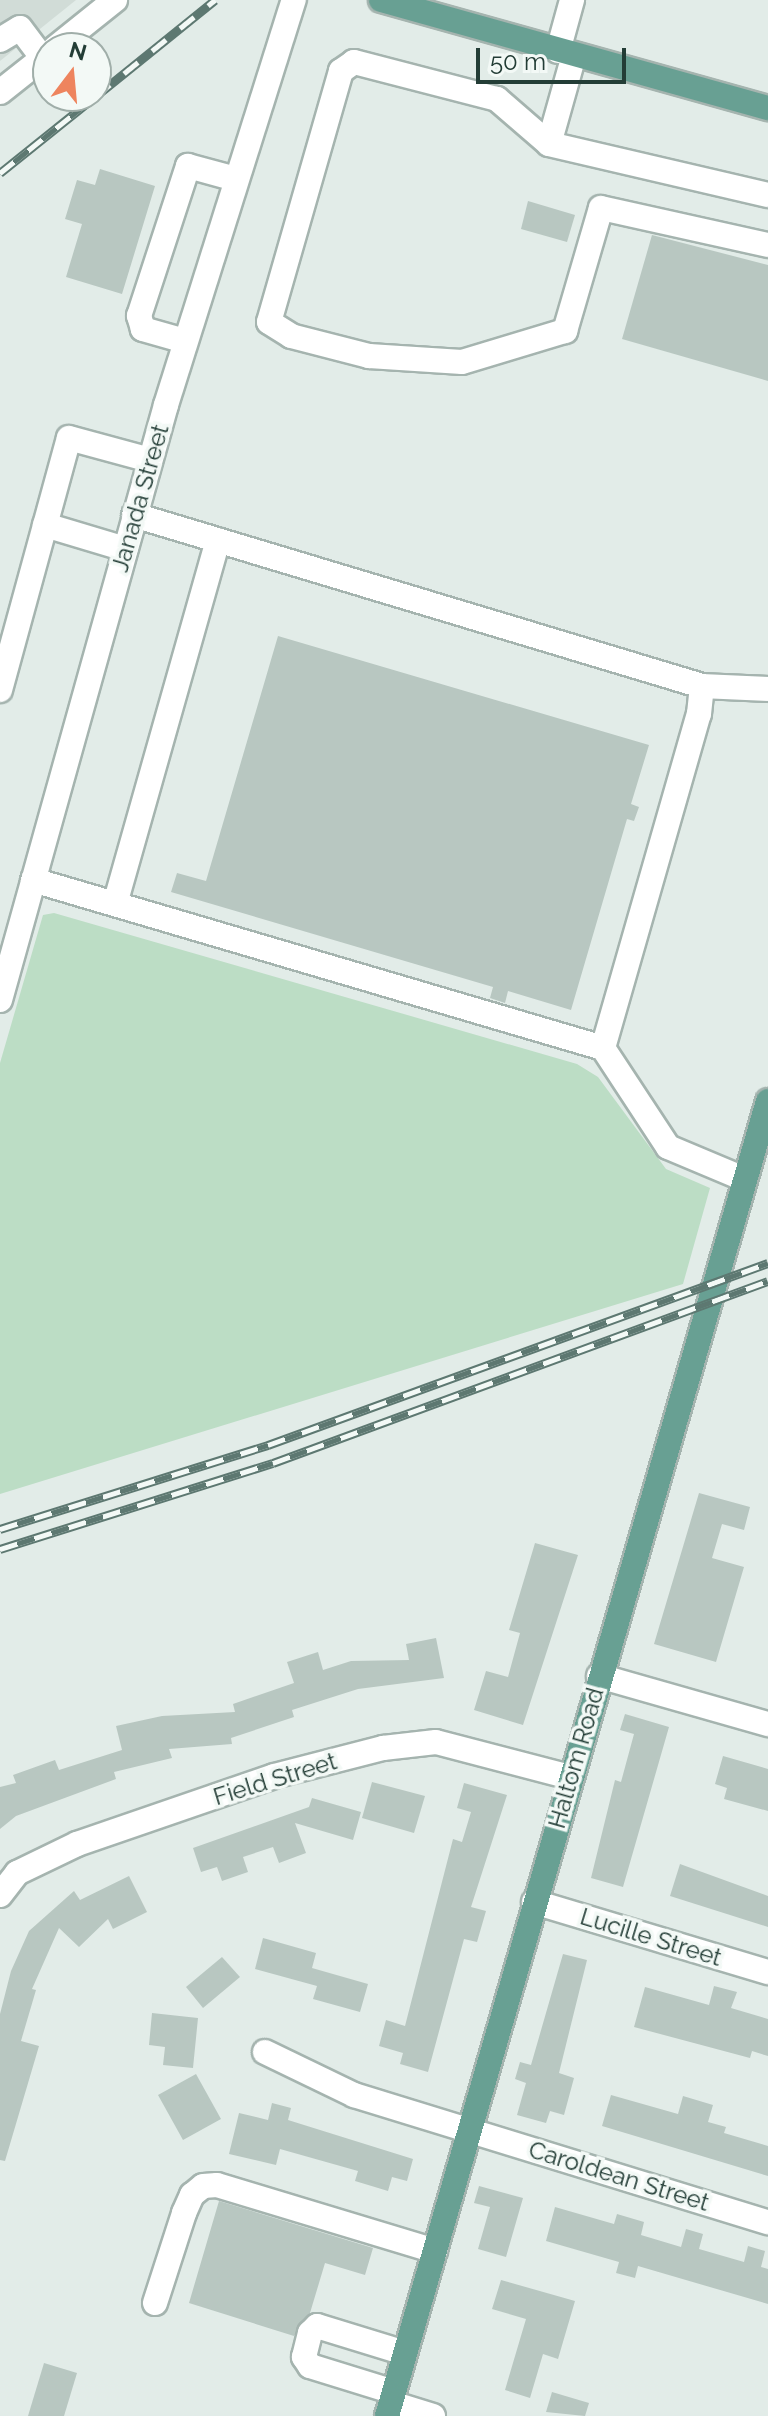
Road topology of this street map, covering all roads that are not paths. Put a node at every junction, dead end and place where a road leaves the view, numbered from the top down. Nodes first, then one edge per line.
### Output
1 (115, 0) edge
2 (294, 0) edge
3 (381, 0) edge
4 (572, 0) edge
5 (75, 32) edge
6 (32, 38) edge
7 (0, 40) edge
8 (566, 53) junction
9 (32, 67) edge
10 (0, 92) edge
11 (768, 108) edge
12 (549, 144) junction
13 (236, 179) junction
14 (768, 195) edge
15 (768, 245) edge
16 (185, 341) junction
17 (150, 460) junction
18 (134, 515) junction
19 (45, 525) junction
20 (218, 540) junction
21 (125, 549) junction
22 (702, 686) junction
23 (768, 689) edge
24 (0, 690) edge
25 (33, 880) junction
26 (115, 904) junction
27 (0, 1000) edge
28 (603, 1048) junction
29 (768, 1101) edge
30 (744, 1179) junction
31 (599, 1676) junction
32 (768, 1724) edge
33 (570, 1777) junction
34 (0, 1895) edge
35 (534, 1902) junction
36 (768, 1972) edge
37 (265, 2052) dead end
38 (470, 2130) junction
39 (768, 2222) edge
40 (435, 2251) junction
41 (155, 2303) dead end
42 (405, 2353) junction
43 (390, 2404) edge
44 (433, 2416) edge

1 - 5 street
2 - 13 street, Janada Street
3 - 8 main road
4 - 8 street
6 - 7 street
8 - 11 main road
8 - 12 street
9 - 10 street
12 - 14 street
12 - 15 street
13 - 16 street, Janada Street
13 - 16 street
16 - 17 street, Janada Street
17 - 18 street, Janada Street
17 - 19 street
18 - 20 street
18 - 21 street, Janada Street
19 - 21 street
19 - 24 street
20 - 22 street
20 - 26 street
21 - 25 street, Janada Street
22 - 23 street
22 - 28 street
25 - 26 street
25 - 27 street, Janada Street
26 - 28 street
28 - 30 street
29 - 30 main road, Haltom Road
30 - 31 main road, Haltom Road
31 - 32 street
31 - 33 main road, Haltom Road
33 - 34 street, Field Street
33 - 35 main road, Haltom Road
35 - 36 street, Lucille Street
35 - 38 main road, Haltom Road
37 - 38 street, Caroldean Street
38 - 39 street, Caroldean Street
38 - 40 main road, Haltom Road
40 - 41 street
40 - 42 main road, Haltom Road
42 - 43 main road, Haltom Road
42 - 43 street
43 - 44 street

